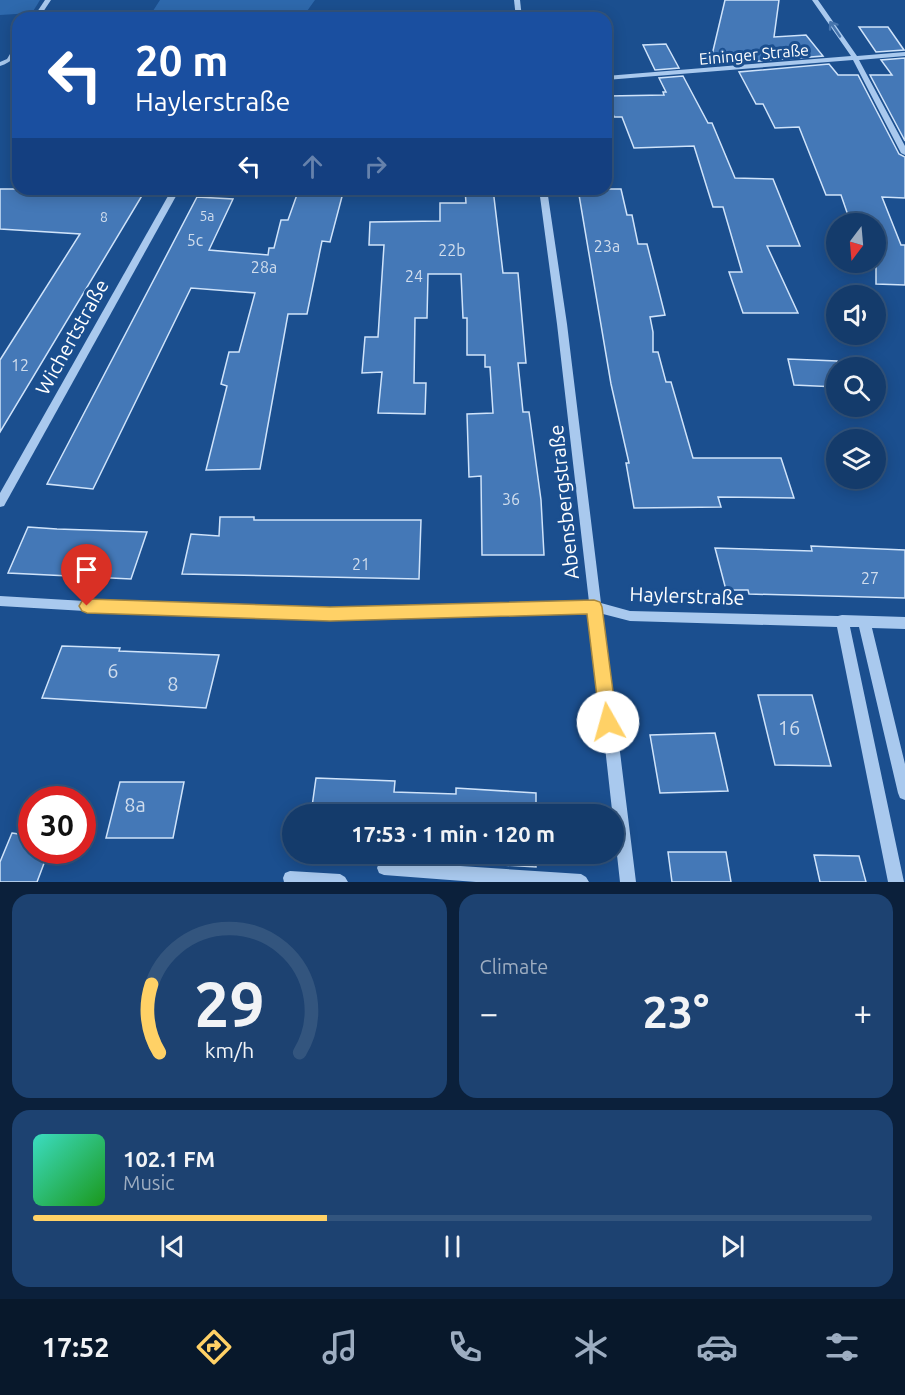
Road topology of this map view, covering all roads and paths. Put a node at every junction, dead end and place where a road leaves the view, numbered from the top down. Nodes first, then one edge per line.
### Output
1 (815, 0) edge
2 (905, 54) edge
3 (12, 55) edge
4 (855, 58) junction
5 (9, 60) junction
6 (12, 60) edge
7 (0, 64) edge
8 (612, 78) edge
9 (905, 153) edge
10 (173, 195) edge
11 (544, 195) edge
12 (0, 503) edge
13 (0, 601) edge
14 (594, 607) junction
15 (842, 620) junction
16 (864, 621) junction
17 (905, 623) edge
18 (905, 793) edge
19 (384, 868) dead end
20 (290, 878) dead end
21 (340, 882) edge
22 (581, 882) edge
23 (628, 882) edge
24 (896, 882) edge

4 -> 1 street
2 - 4 street, Eininger Straße
3 - 5 street
4 - 8 street, Eininger Straße
4 - 9 street
5 - 6 street
5 - 7 street
10 - 12 street, Wichertstraße
11 - 14 street, Abensbergstraße
13 - 14 street, Haylerstraße
14 - 15 street, Haylerstraße
14 - 23 street, Abensbergstraße
15 - 16 street, Haylerstraße
15 - 24 street
16 - 17 street, Haylerstraße
16 - 18 street
19 - 22 street
20 - 21 street

